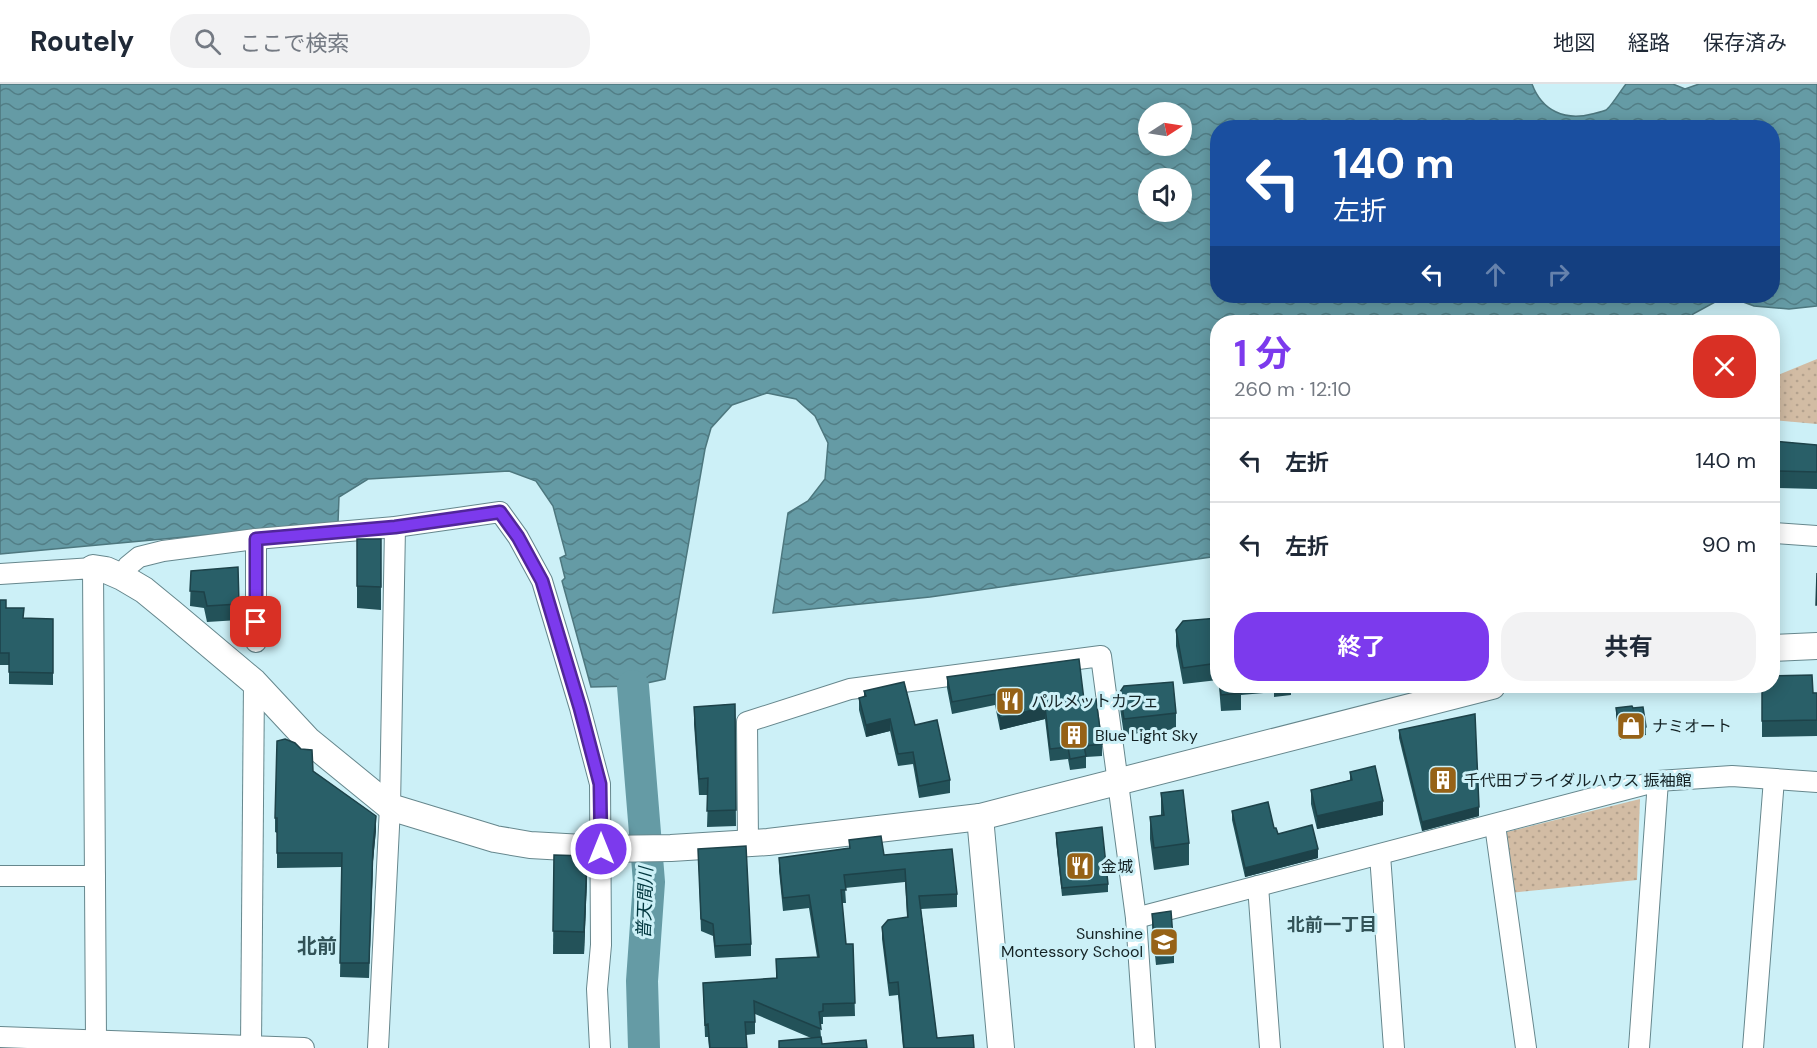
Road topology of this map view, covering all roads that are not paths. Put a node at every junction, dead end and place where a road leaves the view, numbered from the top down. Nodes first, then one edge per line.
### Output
1 (395, 527) junction
2 (1780, 533) edge
3 (1817, 536) edge
4 (256, 539) junction
5 (93, 568) junction
6 (0, 574) edge
7 (122, 577) junction
8 (256, 642) dead end
9 (1817, 646) edge
10 (1780, 648) edge
11 (254, 682) junction
12 (1465, 693) edge
13 (1774, 779) junction
14 (1658, 781) junction
15 (1117, 782) junction
16 (1817, 782) edge
17 (390, 807) junction
18 (981, 817) junction
19 (1495, 825) junction
20 (748, 843) junction
21 (606, 849) junction
22 (1380, 855) junction
23 (0, 876) edge
24 (95, 876) junction
25 (1258, 886) junction
26 (1136, 918) junction
27 (0, 1037) edge
28 (96, 1040) junction
29 (251, 1046) junction
30 (304, 1048) edge
31 (378, 1048) edge
32 (600, 1048) edge
33 (1001, 1048) edge
34 (1145, 1048) edge
35 (1270, 1048) edge
36 (1394, 1048) edge
37 (1526, 1048) edge
38 (1640, 1048) edge
39 (1754, 1048) edge

1 - 4 street
1 - 17 street
1 - 21 street
2 - 3 street
4 - 7 street
4 - 8 street
5 - 6 street
5 - 7 street
5 - 24 street
7 - 11 street
9 - 10 street
11 - 17 street
11 - 29 street
12 - 15 street
13 - 14 street
13 - 16 street
13 - 39 street
14 - 19 street
14 - 38 street
15 - 18 street
15 - 20 street
15 - 26 street
17 - 21 street
17 - 31 street
18 - 20 street
18 - 33 street
19 - 22 street
19 - 37 street
20 - 21 street
21 - 32 street
22 - 25 street
22 - 36 street
23 - 24 street
24 - 28 street
25 - 26 street
25 - 35 street
26 - 34 street
27 - 28 street
28 - 29 street
29 - 30 street

